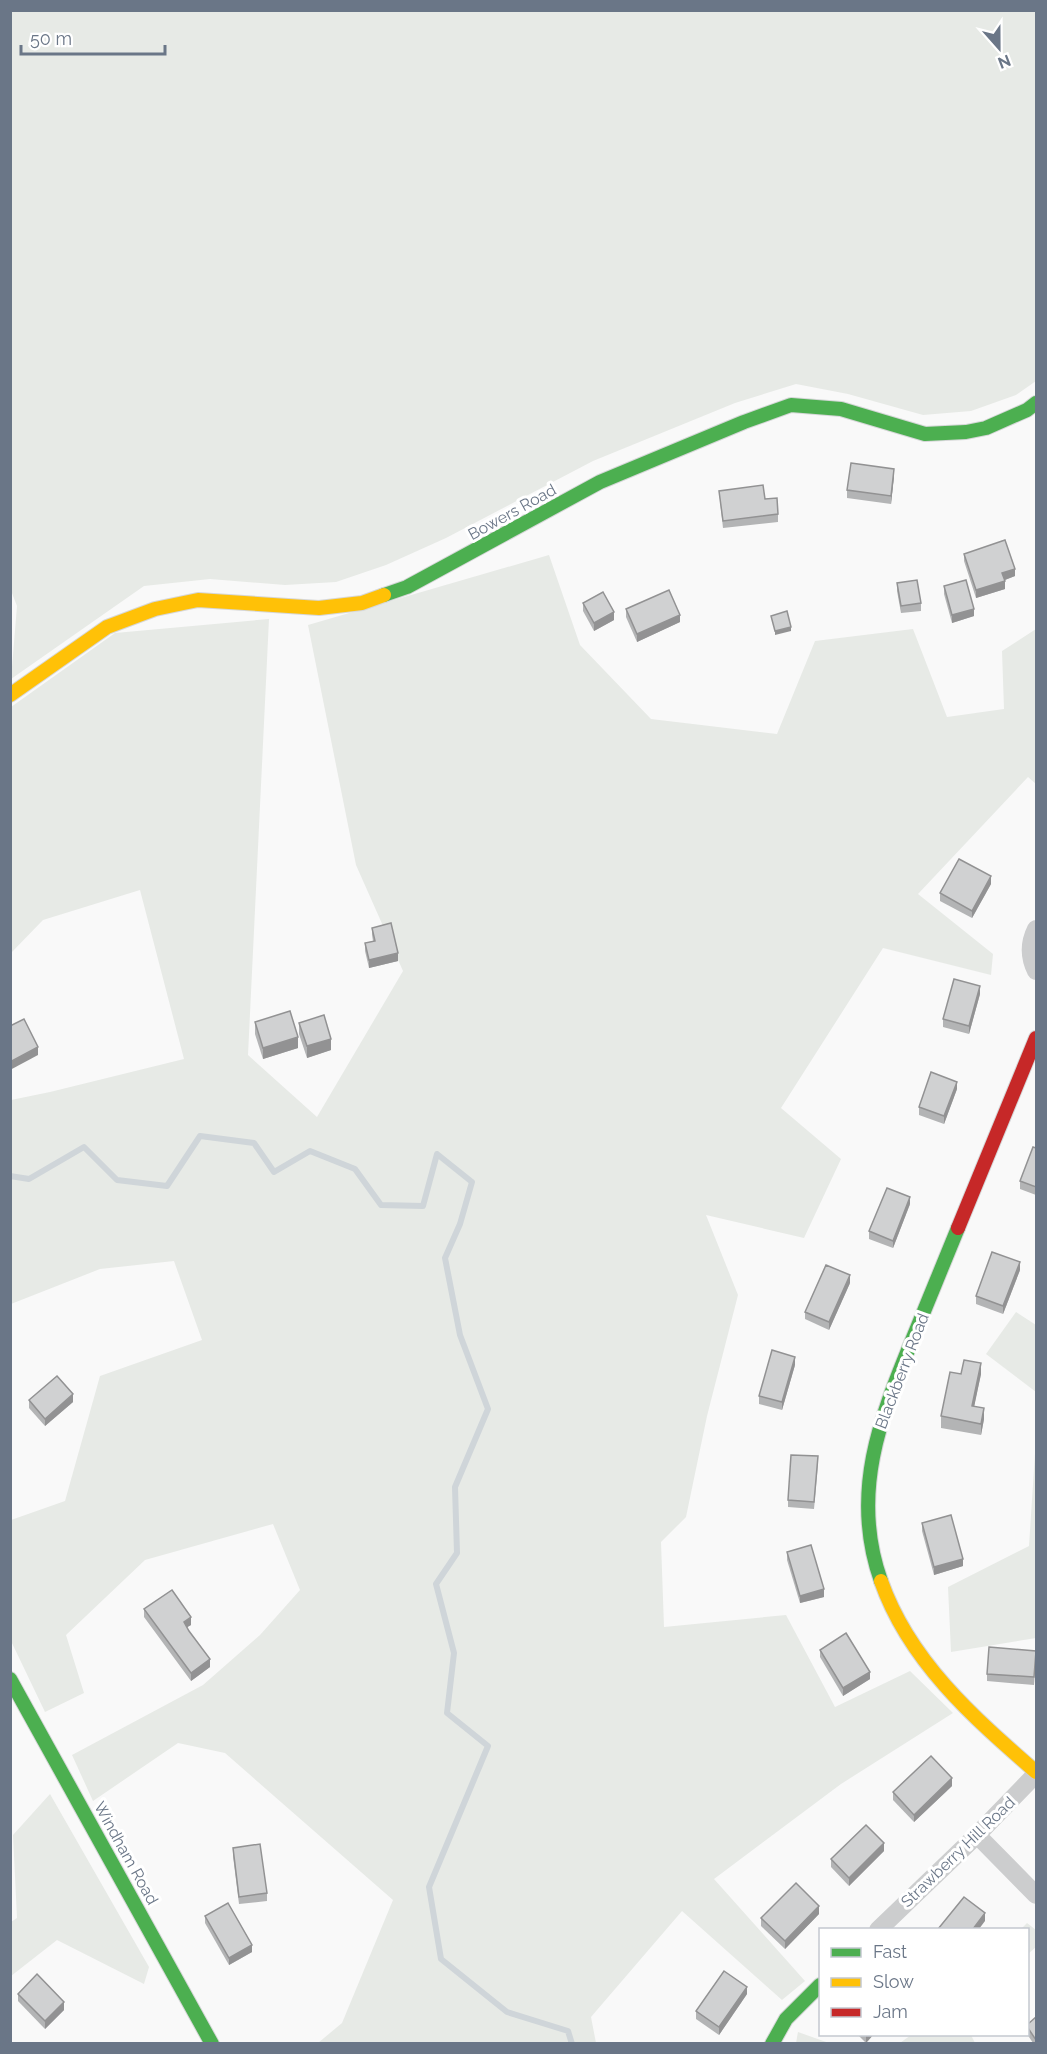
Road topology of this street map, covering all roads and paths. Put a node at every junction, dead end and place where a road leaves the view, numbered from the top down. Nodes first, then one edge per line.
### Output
1 (1036, 404) edge
2 (10, 695) edge
3 (1036, 929) edge
4 (1036, 971) edge
5 (1036, 1038) edge
6 (10, 1679) edge
7 (1036, 1773) edge
8 (977, 1835) junction
9 (1036, 1895) edge
10 (879, 1928) edge
11 (819, 1986) edge
12 (212, 2043) edge
13 (772, 2043) edge

1 - 2 street, Bowers Road
3 - 4 street
5 - 7 street, Blackberry Road
6 - 12 street, Windham Road
7 - 8 street, Strawberry Hill Road
8 - 9 street
8 - 10 street, Strawberry Hill Road
11 - 13 street

